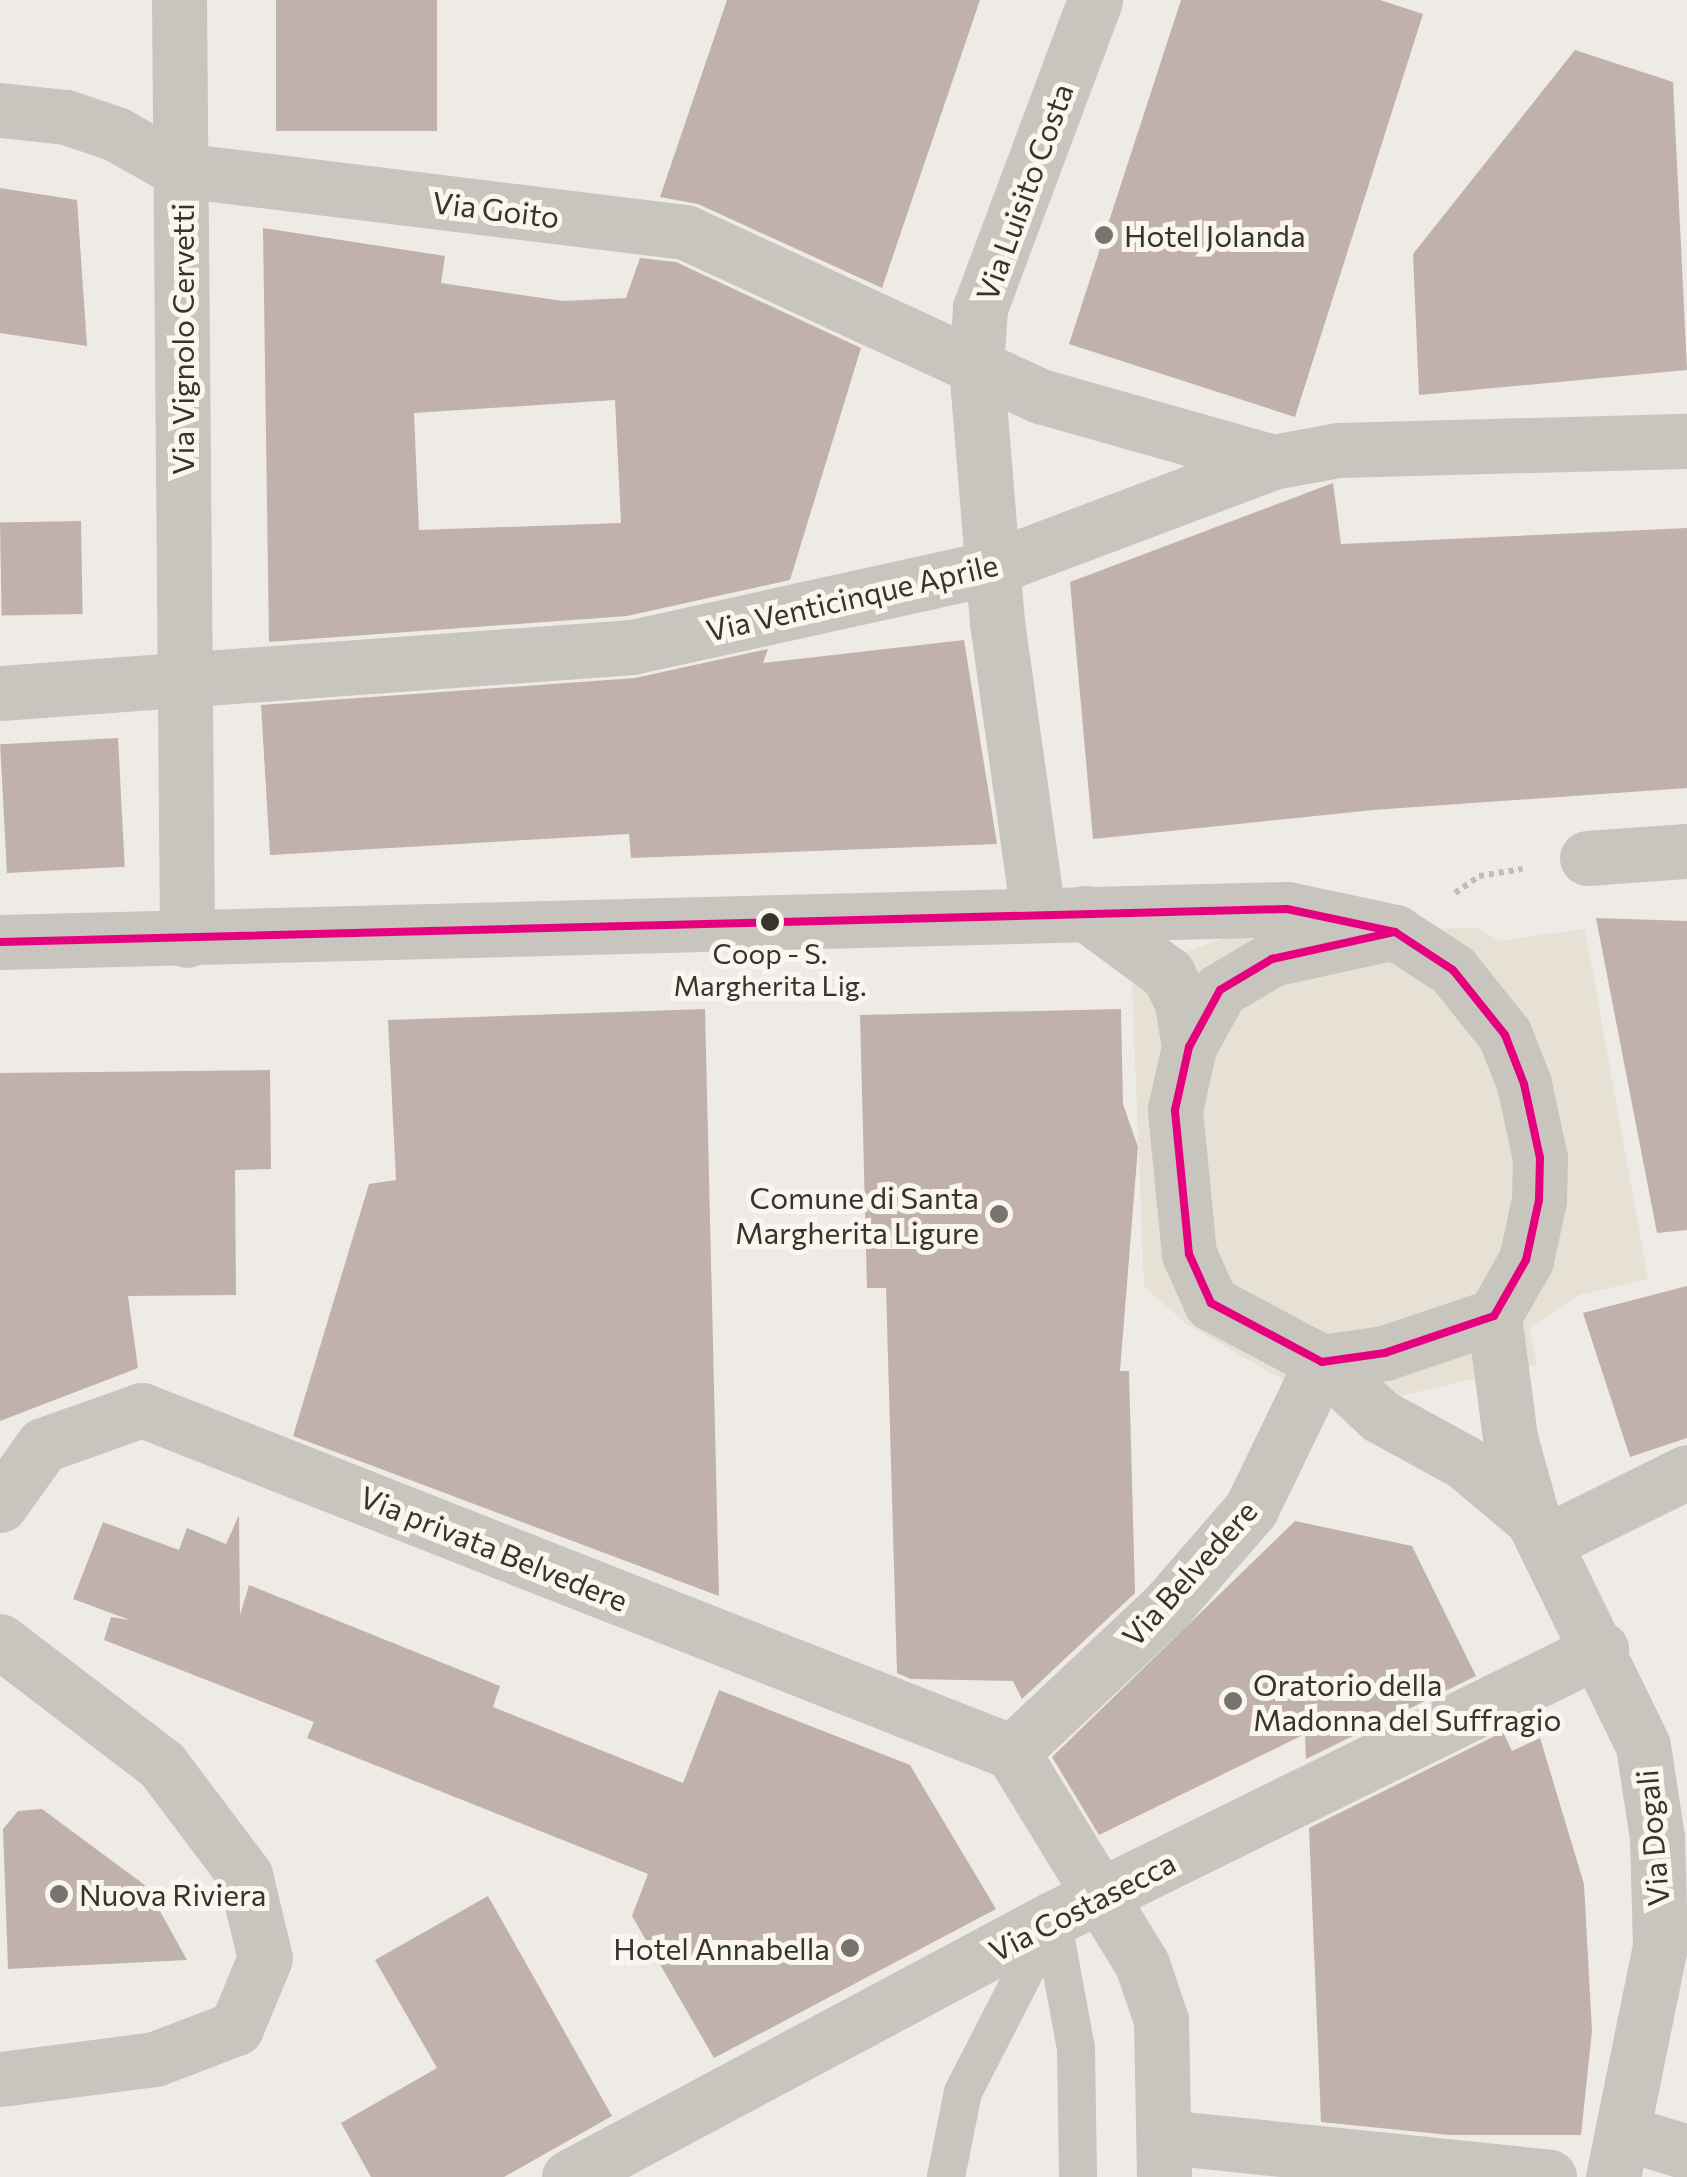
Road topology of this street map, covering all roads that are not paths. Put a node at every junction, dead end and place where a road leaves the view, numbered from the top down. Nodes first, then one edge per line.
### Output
1 (179, 0) edge
2 (1095, 0) edge
3 (0, 110) edge
4 (180, 170) junction
5 (976, 368) junction
6 (1687, 440) edge
7 (1273, 462) junction
8 (991, 568) junction
9 (182, 678) junction
10 (0, 693) edge
11 (1687, 851) edge
12 (1587, 858) road end
13 (1061, 914) junction
14 (1396, 932) junction
15 (187, 940) junction
16 (0, 942) edge
17 (1189, 1046) junction
18 (1494, 1316) junction
19 (1322, 1362) junction
20 (1687, 1472) edge
21 (0, 1504) edge
22 (1540, 1531) junction
23 (0, 1641) edge
24 (1601, 1649) junction
25 (1012, 1752) junction
26 (1672, 1838) edge
27 (1076, 1908) junction
28 (0, 2079) edge
29 (1687, 2152) edge
30 (1618, 2155) edge
31 (1165, 2157) edge
32 (569, 2177) edge
33 (946, 2177) edge
34 (1078, 2177) edge
35 (1548, 2177) edge

1 - 4 street, Via Vignolo Cervetti
2 - 5 street, Via Luisito Costa
3 - 4 street, Via Goito
4 - 5 street, Via Goito
4 - 9 street, Via Vignolo Cervetti
5 - 7 street, Via Goito
5 - 8 street, Via Luisito Costa
6 - 7 street, Via Venticinque Aprile
7 - 8 street, Via Venticinque Aprile
8 - 9 street, Via Venticinque Aprile
8 - 13 street, Via Luisito Costa
9 - 10 street, Via Venticinque Aprile
9 - 15 street, Via Vignolo Cervetti
11 - 12 street
13 - 14 street
13 - 15 street
13 - 17 street
14 - 17 street
14 - 18 street
15 - 16 street
17 - 19 street, Via Dogali
18 - 19 street
18 - 22 street, Via Dogali
19 - 22 street, Via Dogali
19 - 25 street, Via Belvedere
20 - 22 street
21 - 25 street, Via privata Belvedere
22 - 24 street, Via Dogali
23 - 28 street
24 - 26 street, Via Dogali
24 - 27 street, Via Costasecca
25 - 27 street
26 - 30 street, Via Dogali
27 - 31 street
27 - 32 street, Via Costasecca
27 - 33 lane
27 - 34 lane
29 - 30 street
31 - 35 street

